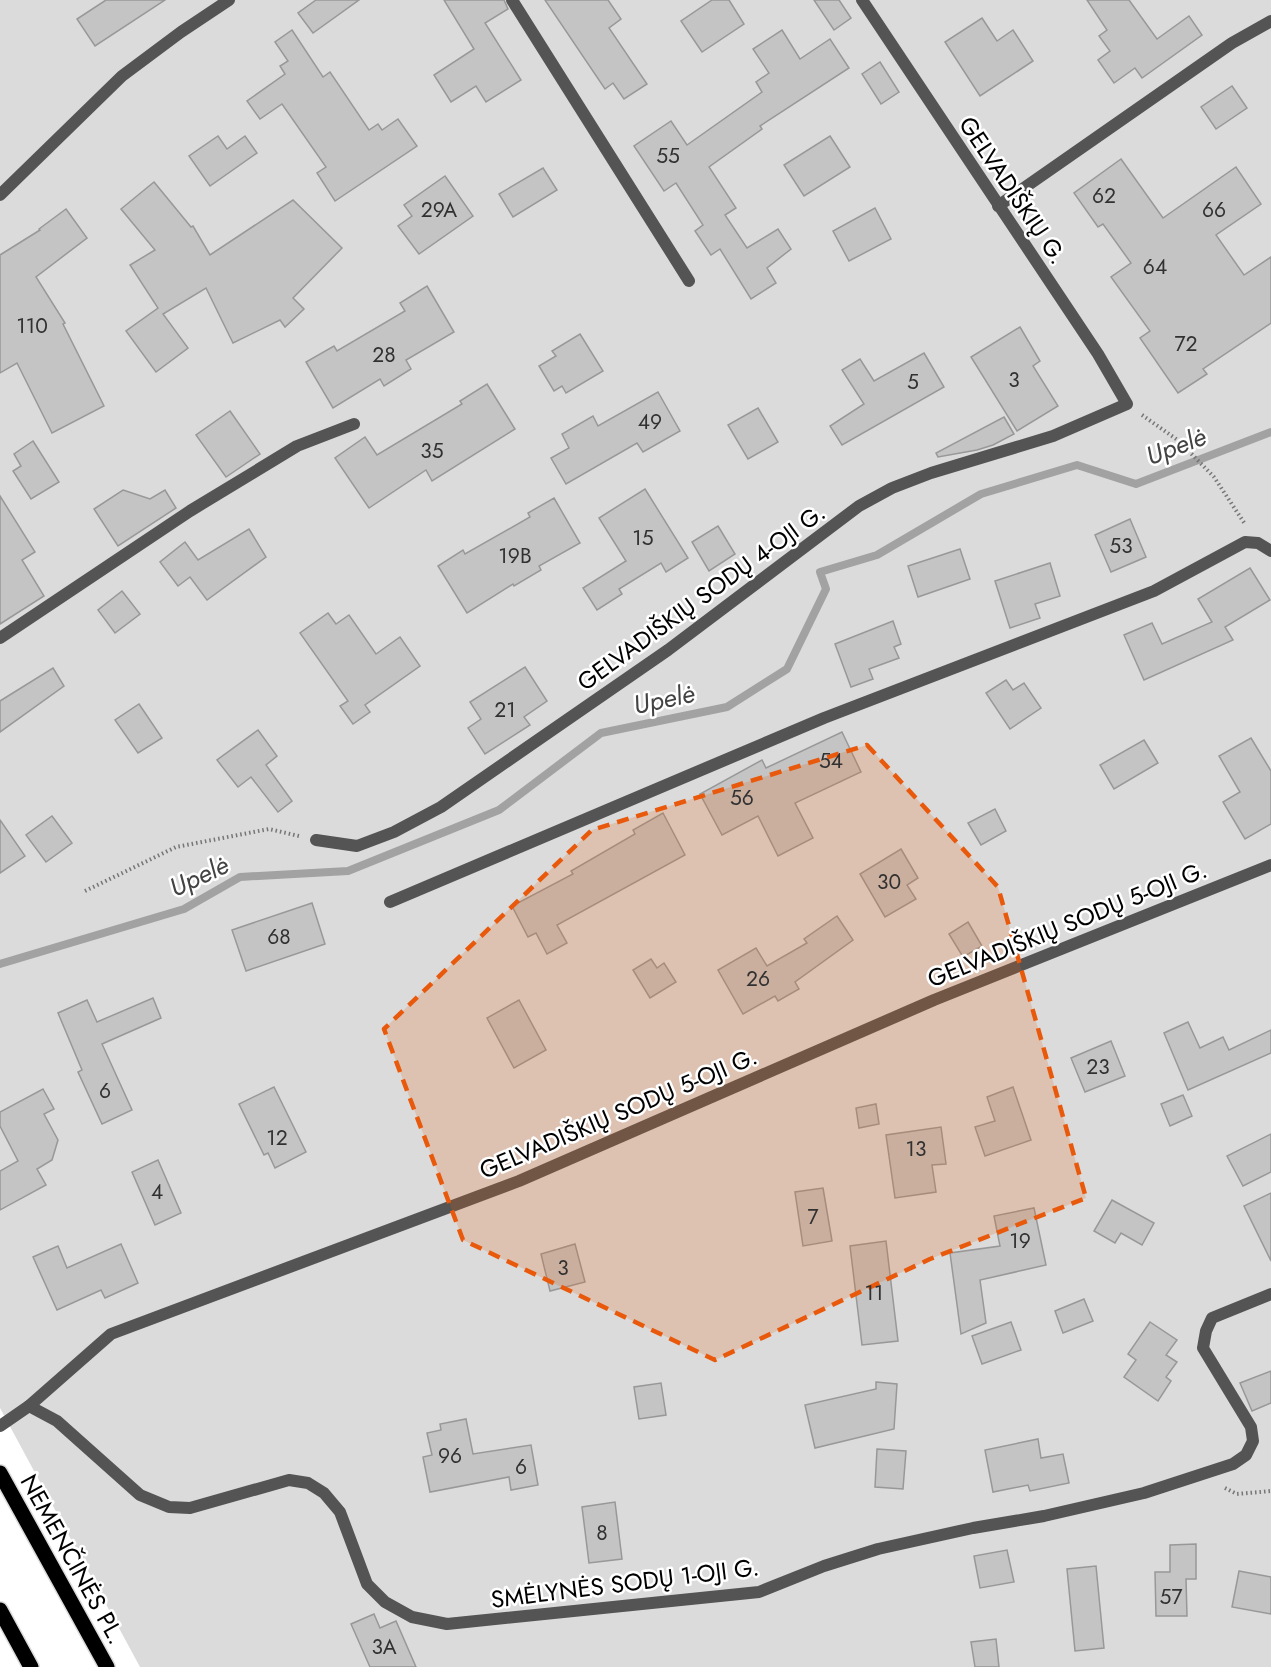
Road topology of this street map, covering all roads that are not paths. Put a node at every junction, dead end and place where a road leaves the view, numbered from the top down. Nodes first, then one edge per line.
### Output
1 (229, 0) edge
2 (512, 0) edge
3 (862, 0) edge
4 (1271, 21) edge
5 (0, 195) edge
6 (998, 206) junction
7 (689, 281) dead end
8 (1127, 404) joint
9 (354, 424) dead end
10 (1271, 551) edge
11 (0, 638) edge
12 (316, 840) road end
13 (1271, 865) edge
14 (390, 902) dead end
15 (1271, 1294) edge
16 (29, 1406) junction
17 (0, 1426) edge
18 (0, 1473) edge
19 (0, 1610) edge
20 (31, 1667) edge
21 (107, 1667) edge

1 - 5 street
2 - 7 street
3 - 6 street, GELVADIŠKIŲ G.
4 - 6 street
6 - 8 street, GELVADIŠKIŲ G.
8 - 12 street, GELVADIŠKIŲ SODŲ 4-OJI G.
9 - 11 street
10 - 14 street
13 - 16 street, GELVADIŠKIŲ SODŲ 5-OJI G.
15 - 16 street, SMĖLYNĖS SODŲ 1-OJI G.
16 - 17 street, GELVADIŠKIŲ SODŲ 5-OJI G.
18 - 21 main road, NEMENČINĖS PL.
19 - 20 main road

